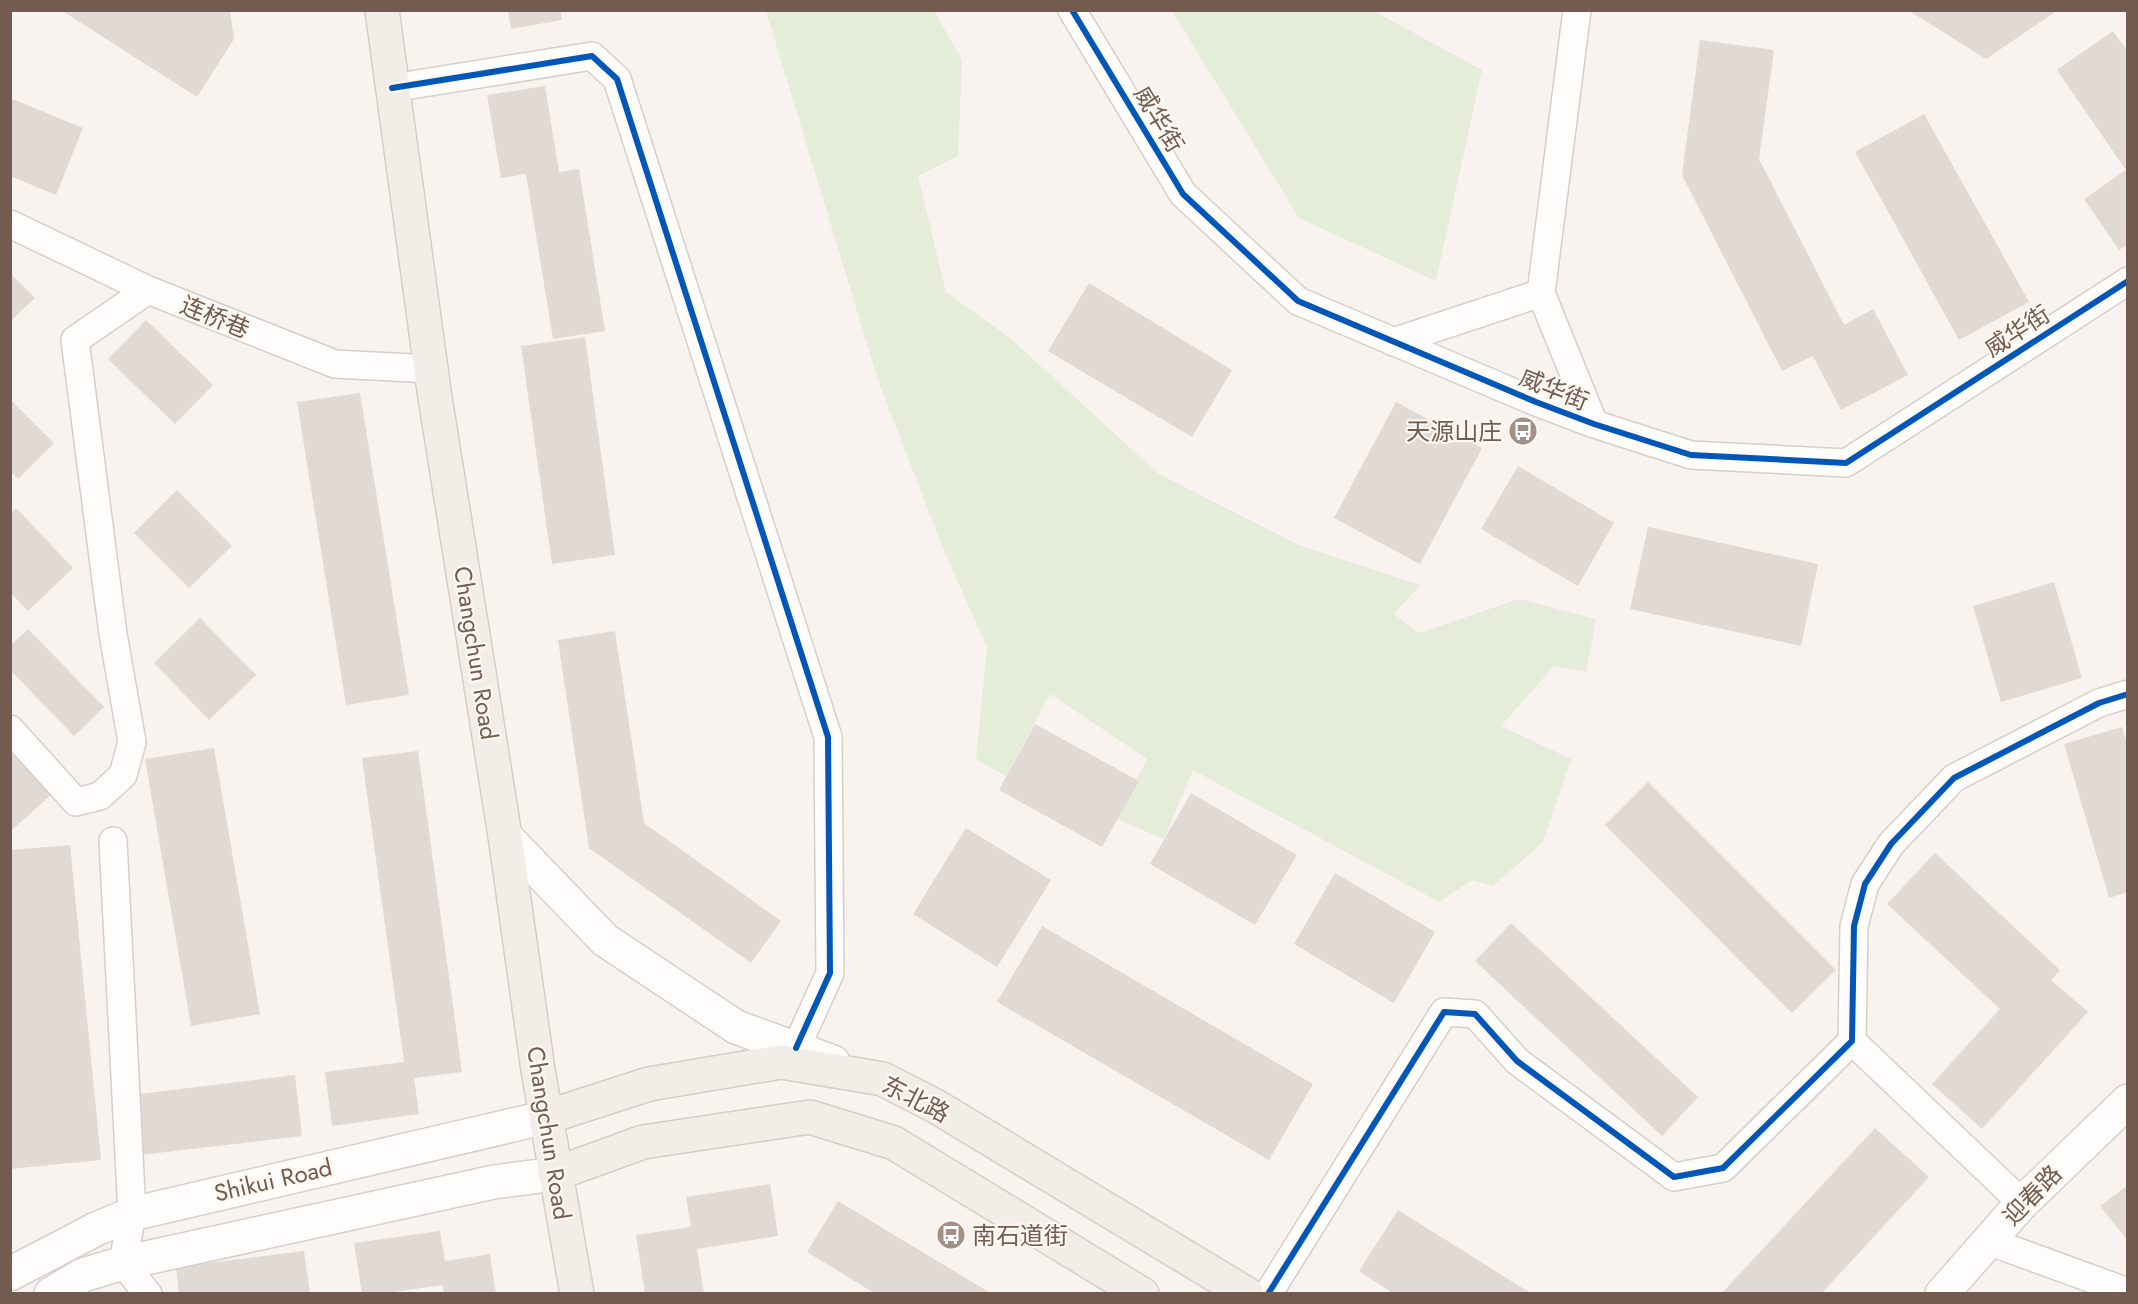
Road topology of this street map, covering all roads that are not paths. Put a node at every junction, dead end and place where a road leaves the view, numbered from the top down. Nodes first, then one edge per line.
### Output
1 (382, 10) edge
2 (1072, 10) edge
3 (1577, 10) edge
4 (392, 88) junction
5 (10, 224) edge
6 (2127, 281) edge
7 (148, 290) junction
8 (1541, 293) junction
9 (1393, 342) junction
10 (431, 369) junction
11 (1594, 424) junction
12 (2127, 694) edge
13 (10, 729) edge
14 (505, 836) junction
15 (113, 841) dead end
16 (1852, 1041) junction
17 (796, 1048) junction
18 (883, 1080) junction
19 (2127, 1101) edge
20 (547, 1117) junction
21 (555, 1174) junction
22 (2022, 1203) junction
23 (132, 1214) junction
24 (1988, 1241) junction
25 (123, 1263) junction
26 (10, 1274) edge
27 (2126, 1290) edge
28 (51, 1293) edge
29 (148, 1293) edge
30 (577, 1293) edge
31 (1142, 1293) edge
32 (1247, 1293) edge
33 (1268, 1293) edge
34 (1942, 1293) edge

1 - 4 main road, Changchun Road
2 - 9 street, 威华街
3 - 8 street
4 - 10 main road, Changchun Road
4 - 17 street
5 - 7 street, 连桥巷
6 - 11 street, 威华街
7 - 10 street, 连桥巷
7 - 13 street
8 - 9 street
8 - 11 street
9 - 11 street, 威华街
10 - 14 main road, Changchun Road
12 - 16 street
14 - 17 main road
14 - 20 main road, Changchun Road
15 - 23 street
16 - 22 street
16 - 33 street
17 - 18 main road
18 - 20 main road, 东北路
18 - 32 main road, 东北路
19 - 22 main road, 迎春路
20 - 21 main road, Changchun Road
20 - 23 main road, Shikui Road
21 - 25 main road, Shikui Road
21 - 30 main road, Changchun Road
21 - 31 main road, 东北路
22 - 24 main road, 迎春路
23 - 25 street
23 - 26 main road, Shikui Road
24 - 27 street
24 - 34 main road, 迎春路
25 - 28 main road, Shikui Road
25 - 29 street

